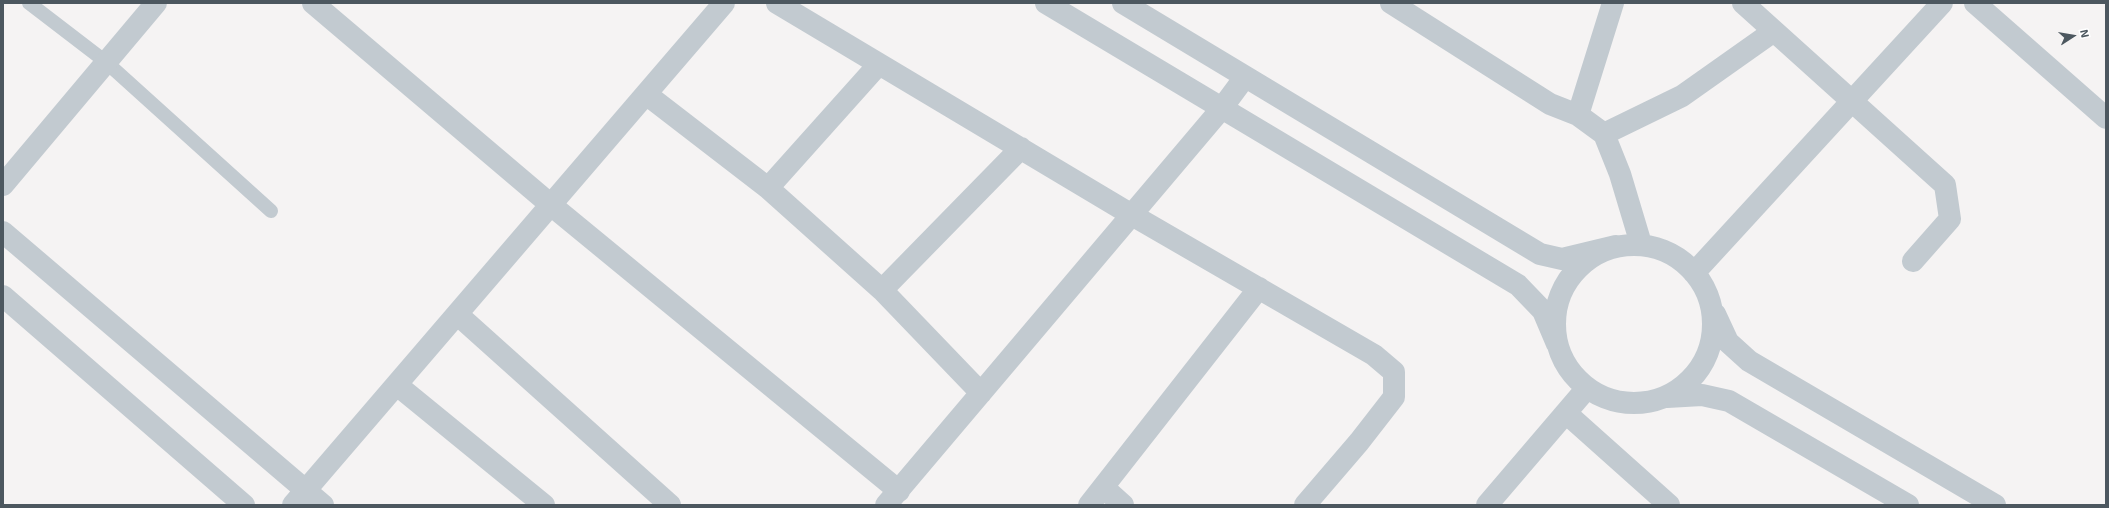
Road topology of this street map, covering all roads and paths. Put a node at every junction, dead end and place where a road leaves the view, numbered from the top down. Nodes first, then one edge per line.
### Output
1 (29, 3) edge
2 (156, 3) edge
3 (313, 3) edge
4 (724, 3) edge
5 (777, 3) edge
6 (1046, 3) edge
7 (1123, 3) edge
8 (1391, 3) edge
9 (1612, 3) edge
10 (1743, 3) edge
11 (1942, 3) edge
12 (1975, 3) edge
13 (1774, 31) junction
14 (106, 62) junction
15 (878, 64) junction
16 (1245, 77) junction
17 (646, 94) junction
18 (1853, 102) junction
19 (1222, 108) junction
20 (1578, 114) junction
21 (2106, 118) edge
22 (1604, 134) junction
23 (1021, 148) junction
24 (3, 185) edge
25 (768, 188) junction
26 (551, 205) junction
27 (271, 212) dead end
28 (1132, 215) junction
29 (3, 232) edge
30 (1641, 244) junction
31 (1616, 246) junction
32 (1913, 261) dead end
33 (1694, 273) junction
34 (1259, 288) junction
35 (882, 290) junction
36 (3, 296) edge
37 (1712, 308) junction
38 (458, 314) junction
39 (1557, 344) junction
40 (397, 385) junction
41 (1587, 388) junction
42 (981, 393) junction
43 (1665, 397) junction
44 (1566, 413) junction
45 (1103, 487) junction
46 (300, 498) edge
47 (892, 498) edge
48 (244, 505) edge
49 (324, 505) edge
50 (544, 505) edge
51 (670, 505) edge
52 (1089, 505) edge
53 (1123, 505) edge
54 (1305, 505) edge
55 (1487, 505) edge
56 (1669, 505) edge
57 (1908, 505) edge
58 (1995, 505) edge

1 - 14 lane
2 - 14 street
3 - 26 street
4 - 17 street
5 - 15 street
6 - 19 street
7 - 16 street
8 - 20 street
9 - 20 street
10 - 13 street
11 - 18 street
12 - 21 street
13 - 18 street
13 - 22 street
14 - 24 street
14 - 27 lane
15 - 23 street
15 - 25 street
16 - 19 street
16 - 31 street
17 - 25 street
17 - 26 street
18 - 32 street
18 - 33 street
19 - 28 street
19 - 39 street
20 - 22 street
22 - 30 street
23 - 28 street
23 - 35 street
25 - 35 street
26 - 38 street
26 - 47 street
28 - 34 street
28 - 42 street
29 - 46 street
30 - 31 street
30 - 33 street
31 - 39 street
33 - 37 street
34 - 45 street
34 - 54 street
35 - 42 street
36 - 48 street
37 - 43 street
37 - 58 street
38 - 40 street
38 - 51 street
39 - 41 street
40 - 46 street
40 - 50 street
41 - 43 street
41 - 44 street
42 - 47 street
43 - 57 street
44 - 55 street
44 - 56 street
45 - 52 street
45 - 53 street
46 - 49 street

